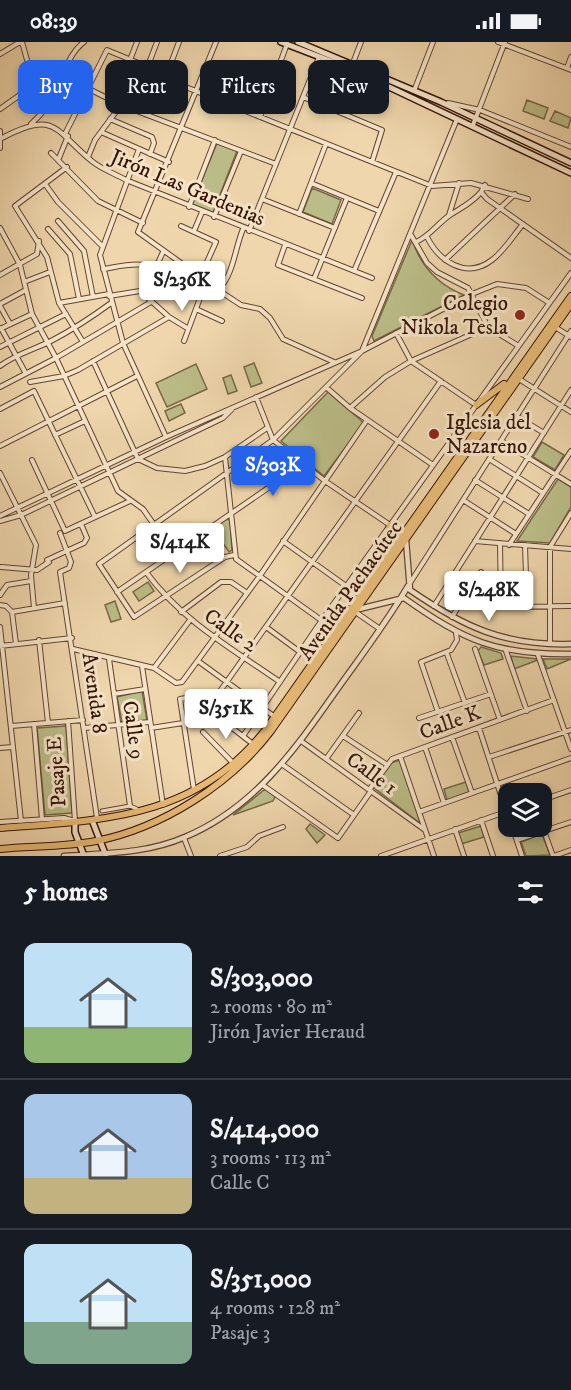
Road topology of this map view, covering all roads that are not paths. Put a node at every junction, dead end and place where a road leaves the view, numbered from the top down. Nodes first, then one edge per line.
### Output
1 (21, 42) edge
2 (84, 42) edge
3 (137, 42) edge
4 (157, 42) edge
5 (179, 42) edge
6 (216, 42) edge
7 (298, 42) edge
8 (361, 42) edge
9 (433, 42) edge
10 (498, 42) edge
11 (284, 43) edge
12 (505, 43) edge
13 (0, 54) edge
14 (319, 56) junction
15 (571, 57) edge
16 (130, 60) joint
17 (150, 60) edge
18 (172, 60) edge
19 (345, 60) edge
20 (354, 60) edge
21 (569, 69) edge
22 (93, 77) edge
23 (389, 79) edge
24 (188, 89) edge
25 (414, 90) junction
26 (196, 92) junction
27 (303, 97) junction
28 (441, 102) junction
29 (0, 109) edge
30 (480, 110) junction
31 (76, 114) edge
32 (114, 114) edge
33 (147, 114) edge
34 (260, 117) junction
35 (458, 118) junction
36 (476, 118) junction
37 (110, 119) junction
38 (31, 124) junction
39 (473, 125) junction
40 (182, 128) junction
41 (290, 129) junction
42 (0, 131) edge
43 (100, 132) junction
44 (67, 135) junction
45 (2, 138) junction
46 (215, 140) junction
47 (326, 144) junction
48 (571, 147) edge
49 (0, 148) edge
50 (139, 149) junction
51 (241, 151) junction
52 (51, 153) dead end
53 (150, 154) junction
54 (88, 157) junction
55 (59, 158) junction
56 (169, 162) junction
57 (372, 162) junction
58 (571, 163) edge
59 (276, 164) junction
60 (67, 167) junction
61 (396, 172) junction
62 (571, 173) edge
63 (126, 180) junction
64 (311, 183) junction
65 (459, 183) junction
66 (45, 184) junction
67 (485, 185) junction
68 (432, 186) junction
69 (481, 192) junction
70 (156, 193) junction
71 (515, 194) junction
72 (347, 198) junction
73 (262, 199) junction
74 (528, 199) dead end
75 (189, 207) junction
76 (500, 208) junction
77 (115, 210) junction
78 (379, 211) junction
79 (202, 212) junction
80 (299, 214) junction
81 (448, 216) junction
82 (214, 217) junction
83 (58, 221) dead end
84 (143, 223) junction
85 (523, 225) junction
86 (181, 226) dead end
87 (0, 228) edge
88 (335, 228) junction
89 (48, 229) dead end
90 (243, 229) junction
91 (194, 231) junction
92 (249, 231) junction
93 (411, 235) junction
94 (427, 237) junction
95 (39, 241) junction
96 (416, 242) junction
97 (285, 245) junction
98 (101, 246) junction
99 (164, 252) junction
100 (571, 258) edge
101 (322, 259) junction
102 (444, 260) junction
103 (20, 265) junction
104 (156, 267) junction
105 (103, 269) junction
106 (164, 271) junction
107 (354, 271) junction
108 (50, 272) junction
109 (571, 273) edge
110 (0, 275) edge
111 (372, 278) dead end
112 (314, 279) junction
113 (24, 282) junction
114 (203, 290) junction
115 (218, 290) junction
116 (24, 291) junction
117 (472, 294) junction
118 (109, 295) junction
119 (571, 296) edge
120 (93, 297) junction
121 (362, 298) dead end
122 (79, 299) junction
123 (151, 302) junction
124 (548, 302) junction
125 (59, 303) junction
126 (111, 303) junction
127 (571, 304) edge
128 (0, 305) edge
129 (196, 309) junction
130 (32, 314) junction
131 (66, 314) junction
132 (169, 317) junction
133 (222, 321) dead end
134 (118, 323) junction
135 (10, 324) junction
136 (41, 327) junction
137 (488, 327) junction
138 (555, 327) junction
139 (1, 328) edge
140 (75, 328) junction
141 (187, 328) junction
142 (396, 333) junction
143 (570, 334) edge
144 (184, 341) dead end
145 (10, 342) junction
146 (48, 342) junction
147 (83, 342) junction
148 (123, 343) junction
149 (518, 345) junction
150 (0, 347) edge
151 (362, 351) junction
152 (16, 354) junction
153 (56, 358) junction
154 (93, 361) junction
155 (411, 361) junction
156 (334, 362) junction
157 (0, 366) edge
158 (25, 372) junction
159 (64, 376) junction
160 (137, 376) junction
161 (519, 379) junction
162 (441, 381) junction
163 (510, 381) junction
164 (30, 382) dead end
165 (0, 387) edge
166 (327, 388) junction
167 (534, 389) junction
168 (571, 390) edge
169 (108, 391) junction
170 (256, 397) junction
171 (243, 403) junction
172 (476, 405) junction
173 (78, 406) junction
174 (561, 406) junction
175 (350, 408) junction
176 (0, 409) edge
177 (571, 412) edge
178 (516, 416) junction
179 (367, 420) junction
180 (49, 421) junction
181 (85, 421) junction
182 (267, 428) junction
183 (544, 433) junction
184 (55, 435) junction
185 (166, 438) junction
186 (273, 440) junction
187 (398, 441) junction
188 (501, 441) junction
189 (0, 446) edge
190 (571, 451) edge
191 (135, 452) junction
192 (225, 457) junction
193 (528, 458) junction
194 (138, 459) junction
195 (489, 459) junction
196 (32, 460) dead end
197 (303, 464) junction
198 (106, 465) junction
199 (432, 465) junction
200 (110, 472) junction
201 (0, 473) edge
202 (555, 474) junction
203 (228, 475) junction
204 (516, 476) junction
205 (76, 479) junction
206 (325, 480) junction
207 (475, 480) junction
208 (571, 484) edge
209 (80, 487) junction
210 (48, 493) junction
211 (543, 493) junction
212 (503, 498) junction
213 (130, 500) junction
214 (463, 500) junction
215 (51, 501) junction
216 (355, 502) junction
217 (17, 508) junction
218 (232, 513) junction
219 (571, 513) edge
220 (529, 514) junction
221 (0, 516) edge
222 (21, 516) junction
223 (94, 517) junction
224 (490, 518) junction
225 (0, 521) edge
226 (81, 524) junction
227 (155, 525) junction
228 (390, 525) junction
229 (62, 532) junction
230 (516, 534) junction
231 (406, 540) junction
232 (283, 541) junction
233 (475, 541) junction
234 (500, 544) junction
235 (509, 545) junction
236 (525, 546) junction
237 (549, 547) junction
238 (571, 549) edge
239 (67, 551) junction
240 (174, 553) junction
241 (234, 555) junction
242 (312, 562) junction
243 (1, 567) edge
244 (379, 569) junction
245 (31, 570) junction
246 (146, 572) junction
247 (259, 577) junction
248 (31, 581) junction
249 (346, 586) junction
250 (408, 586) junction
251 (117, 592) junction
252 (247, 593) junction
253 (467, 594) junction
254 (481, 594) junction
255 (0, 596) edge
256 (287, 596) junction
257 (165, 598) junction
258 (401, 598) junction
259 (65, 603) junction
260 (0, 605) edge
261 (434, 606) junction
262 (550, 606) junction
263 (571, 606) edge
264 (501, 607) junction
265 (527, 607) junction
266 (34, 608) junction
267 (352, 609) junction
268 (12, 612) junction
269 (180, 612) junction
270 (452, 618) junction
271 (190, 620) junction
272 (322, 620) junction
273 (0, 627) edge
274 (266, 627) junction
275 (380, 628) junction
276 (335, 630) junction
277 (456, 633) junction
278 (215, 637) junction
279 (72, 638) junction
280 (39, 640) junction
281 (16, 644) junction
282 (550, 644) junction
283 (571, 644) edge
284 (2, 646) edge
285 (73, 649) junction
286 (475, 649) dead end
287 (506, 651) junction
288 (300, 652) junction
289 (447, 654) junction
290 (538, 655) junction
291 (571, 655) edge
292 (244, 657) junction
293 (109, 658) junction
294 (198, 661) junction
295 (142, 666) junction
296 (154, 668) junction
297 (227, 681) junction
298 (280, 682) junction
299 (145, 689) junction
300 (114, 694) junction
301 (491, 694) junction
302 (554, 700) junction
303 (465, 703) junction
304 (208, 708) junction
305 (262, 708) junction
306 (527, 711) junction
307 (438, 712) junction
308 (359, 713) dead end
309 (275, 717) junction
310 (420, 718) dead end
311 (83, 720) junction
312 (500, 720) junction
313 (68, 721) junction
314 (150, 722) junction
315 (48, 723) junction
316 (183, 723) junction
317 (34, 724) junction
318 (118, 724) junction
319 (11, 726) junction
320 (84, 728) junction
321 (151, 728) junction
322 (479, 728) junction
323 (571, 730) edge
324 (203, 732) dead end
325 (565, 732) junction
326 (343, 735) junction
327 (243, 736) junction
328 (452, 737) junction
329 (302, 741) junction
330 (254, 745) junction
331 (13, 747) junction
332 (425, 747) junction
333 (0, 748) edge
334 (571, 749) edge
335 (400, 756) junction
336 (489, 757) junction
337 (571, 758) edge
338 (326, 759) junction
339 (233, 763) junction
340 (386, 764) junction
341 (282, 765) junction
342 (501, 783) edge
343 (498, 784) joint
344 (264, 786) junction
345 (194, 790) junction
346 (370, 790) junction
347 (571, 790) edge
348 (472, 793) junction
349 (552, 797) edge
350 (444, 803) junction
351 (130, 806) junction
352 (163, 806) junction
353 (102, 811) dead end
354 (141, 812) junction
355 (419, 812) junction
356 (354, 815) junction
357 (498, 816) edge
358 (42, 819) junction
359 (95, 819) junction
360 (481, 820) junction
361 (21, 821) junction
362 (0, 822) edge
363 (75, 822) junction
364 (571, 822) edge
365 (283, 827) dead end
366 (0, 828) edge
367 (552, 828) edge
368 (455, 829) junction
369 (425, 830) junction
370 (516, 837) edge
371 (526, 837) edge
372 (546, 837) edge
373 (184, 838) junction
374 (428, 838) junction
375 (102, 840) junction
376 (517, 840) junction
377 (79, 843) junction
378 (0, 849) edge
379 (399, 849) junction
380 (571, 850) edge
381 (106, 855) edge
382 (67, 856) edge
383 (83, 856) edge
384 (190, 856) edge
385 (220, 856) edge
386 (381, 856) edge
387 (401, 856) edge
388 (434, 856) edge
389 (464, 856) edge
390 (493, 856) edge
391 (522, 856) edge
392 (553, 856) edge

1 - 13 street
1 - 29 street
2 - 38 street
3 - 16 street
4 - 17 street
5 - 18 street
6 - 26 street
7 - 19 main road
8 - 20 street
9 - 25 street
10 - 12 street
11 - 14 main road
11 - 34 street
12 - 21 street
12 - 30 street
14 - 27 street
14 - 35 main road
15 - 21 street
16 - 22 street
23 - 25 main road
24 - 26 street
25 - 28 main road
26 - 34 street
26 - 40 street
27 - 41 street
27 - 57 street
28 - 30 street
28 - 36 main road
30 - 36 street
30 - 48 street
31 - 44 street
32 - 37 street
33 - 40 street
34 - 41 street
35 - 39 main road
35 - 68 street
36 - 39 street
36 - 58 main road
37 - 43 street
37 - 53 street
38 - 44 street, Jirón Las Gardenias
38 - 45 street
39 - 62 main road
40 - 46 street
40 - 56 street
41 - 47 street
41 - 59 street
42 - 45 street
43 - 50 street
43 - 54 street
44 - 54 street, Jirón Las Gardenias
44 - 55 street
45 - 49 street
46 - 51 street
46 - 75 street
47 - 57 street
47 - 64 street
50 - 53 street
50 - 63 street
51 - 59 street
51 - 82 street
52 - 55 street
53 - 56 street
54 - 63 street, Jirón Las Gardenias
55 - 60 street
56 - 70 street
57 - 61 street
59 - 73 street
60 - 66 street
60 - 77 street
61 - 68 street
61 - 78 street
63 - 70 street, Jirón Las Gardenias
63 - 77 street
64 - 72 street
64 - 80 street
65 - 67 street
65 - 68 street
65 - 81 street
66 - 95 street
66 - 98 street
67 - 69 street
67 - 71 street
68 - 93 street
69 - 76 street
69 - 81 street
70 - 75 street, Jirón Las Gardenias
70 - 84 street
71 - 74 street
71 - 76 street
72 - 78 street
72 - 88 street
73 - 80 street
73 - 92 street
75 - 79 street, Jirón Las Gardenias
76 - 85 street
76 - 102 street
77 - 84 street
77 - 98 street
78 - 107 street
79 - 82 street, Jirón Las Gardenias
79 - 91 street
80 - 88 street
81 - 94 street
82 - 90 street, Jirón Las Gardenias
83 - 120 street
84 - 99 street
85 - 100 street
85 - 102 street
86 - 91 street
87 - 103 street
88 - 101 street
89 - 122 street
90 - 92 street, Jirón Las Gardenias
90 - 115 street
91 - 99 street
92 - 97 street, Jirón Las Gardenias
93 - 96 street
93 - 151 street
94 - 96 street
94 - 102 street
95 - 103 street
95 - 108 street
96 - 117 street
97 - 101 street, Jirón Las Gardenias
97 - 112 street
98 - 105 street
99 - 104 street
101 - 107 street, Jirón Las Gardenias
101 - 112 street
103 - 110 street
103 - 113 street
104 - 105 street
104 - 106 street
105 - 118 street
106 - 114 street
106 - 123 street
107 - 111 street, Jirón Las Gardenias
108 - 113 street
108 - 125 street
109 - 124 street, Avenida Pachacútec
112 - 121 street
113 - 116 street
114 - 115 street
114 - 129 street
115 - 156 street
116 - 128 street
116 - 130 street
117 - 124 street
117 - 137 street
117 - 142 street
118 - 120 street
118 - 123 street
118 - 126 street
119 - 163 main road, Avenida Pachacútec
120 - 122 street
122 - 125 street
123 - 132 street
123 - 134 street
124 - 149 street, Avenida Pachacútec
125 - 131 street
126 - 134 street
126 - 140 street
127 - 138 main road, Avenida Pachacútec
128 - 135 street
129 - 133 street
129 - 141 street
130 - 135 street
130 - 136 street
131 - 136 street
131 - 140 street
132 - 141 street
132 - 148 street
134 - 147 street
134 - 148 street
135 - 139 street
136 - 145 street
136 - 146 street
137 - 149 street
137 - 155 street
138 - 143 street
138 - 161 main road, Avenida Pachacútec
139 - 145 street
140 - 146 street
140 - 147 street
141 - 144 street
142 - 151 street
142 - 155 street
143 - 167 street, Avenida Pachacútec
145 - 150 street
145 - 152 street
146 - 152 street
146 - 153 street
147 - 153 street
148 - 154 street
148 - 160 street
149 - 172 street, Avenida Pachacútec
151 - 156 street
151 - 166 street
152 - 157 street
152 - 158 street
153 - 158 street
153 - 159 street
154 - 159 street
154 - 169 street
155 - 162 street
155 - 175 street
156 - 170 street
158 - 165 street
159 - 164 street
159 - 173 street
160 - 169 street
160 - 185 street
161 - 167 street
161 - 231 main road, Avenida Pachacútec
162 - 172 street
162 - 187 street
163 - 172 main road
163 - 244 main road, Avenida Pachacútec
166 - 175 street
166 - 186 street
167 - 174 street
167 - 178 street, Avenida Pachacútec
168 - 174 street
169 - 173 street
169 - 191 street
170 - 171 street
170 - 182 street
171 - 185 street
171 - 194 street
172 - 199 street, Avenida Pachacútec
173 - 180 street
173 - 181 street
174 - 177 street
174 - 183 street
175 - 179 street
176 - 180 street
178 - 183 street
178 - 188 street, Avenida Pachacútec
179 - 187 street
179 - 206 street
180 - 184 street
180 - 189 street
181 - 184 street
181 - 198 street
182 - 186 street
182 - 192 street
183 - 193 street
184 - 205 street
185 - 191 street
186 - 197 street
186 - 203 street
187 - 199 street
187 - 216 street
188 - 193 street
188 - 195 street, Avenida Pachacútec
190 - 202 street
191 - 194 street
191 - 198 street
192 - 194 street
192 - 203 street
193 - 202 street
193 - 204 street
194 - 200 street
195 - 204 street
195 - 207 street, Avenida Pachacútec
196 - 210 street
197 - 206 street
197 - 218 street
198 - 200 street
198 - 205 street
199 - 228 street, Avenida Pachacútec
200 - 209 street
200 - 213 street
201 - 217 street
202 - 208 street
202 - 211 street
203 - 218 street
203 - 227 street
204 - 211 street
204 - 212 street
205 - 209 street
205 - 210 street
206 - 216 street
206 - 232 street
207 - 212 street
207 - 214 street, Avenida Pachacútec
209 - 215 street
209 - 223 street
210 - 215 street
210 - 217 street
211 - 220 street
212 - 220 street
212 - 224 street
213 - 223 street
213 - 227 street
214 - 224 street
214 - 250 street, Avenida Pachacútec
215 - 222 street
215 - 229 street
216 - 228 street
216 - 242 street
217 - 221 street
217 - 222 street
218 - 240 street
218 - 241 street
219 - 237 street
220 - 230 street
222 - 225 street
222 - 245 street
223 - 226 street
224 - 230 street
224 - 233 street
226 - 229 street
226 - 239 street
227 - 240 street
227 - 251 street
228 - 244 main road
228 - 249 street, Avenida Pachacútec
229 - 239 street
230 - 235 street
231 - 250 street
231 - 267 main road, Avenida Pachacútec
232 - 242 street
232 - 247 street
233 - 234 street
233 - 261 street
234 - 235 street
234 - 264 street
235 - 236 street
236 - 237 street
236 - 265 street
237 - 238 street
237 - 262 street
239 - 245 street
239 - 259 street, Avenida 8
240 - 246 street
241 - 247 street
241 - 257 street
242 - 249 street
242 - 256 street
243 - 245 street
244 - 267 main road, Avenida Pachacútec
245 - 248 street
246 - 251 street
246 - 257 street, Calle 2
247 - 252 street
247 - 256 street
248 - 255 street
248 - 266 street
249 - 272 street, Avenida Pachacútec
250 - 258 street, Avenida Pachacútec
250 - 261 street
251 - 257 street
252 - 269 street
252 - 278 street
253 - 254 street
253 - 254 street
253 - 270 street
254 - 264 street
256 - 272 street
256 - 274 street
257 - 269 street, Calle 2
258 - 267 street
258 - 275 street, Avenida Pachacútec
258 - 277 street
259 - 266 street
259 - 279 street, Avenida 8
260 - 268 street
261 - 270 street
262 - 263 street
262 - 265 street
262 - 282 street
264 - 265 street
266 - 268 street
267 - 275 street
267 - 276 main road, Avenida Pachacútec
267 - 375 main road, Avenida Pachacútec
268 - 281 street
269 - 271 street, Calle 2
270 - 282 street
271 - 278 street, Calle 2
271 - 296 street
272 - 276 street
272 - 288 street, Avenida Pachacútec
273 - 284 street
274 - 288 street
274 - 292 street
275 - 329 street, Avenida Pachacútec
276 - 309 main road, Avenida Pachacútec
277 - 287 street
277 - 289 street
278 - 292 street, Calle 2
278 - 294 street
279 - 280 street
279 - 285 street, Avenida 8
280 - 281 street
280 - 315 street
281 - 284 street
282 - 283 street
284 - 319 street
285 - 293 street
285 - 311 street, Avenida 8
286 - 301 street
287 - 290 street
287 - 306 street
288 - 298 street, Avenida Pachacútec
289 - 303 street
289 - 307 street
290 - 291 street
290 - 302 street
292 - 297 street
292 - 298 street, Calle 2
293 - 295 street
293 - 300 street, Calle 9
294 - 296 street
294 - 297 street
295 - 296 street
295 - 299 street
297 - 304 street
297 - 305 street
298 - 305 street, Avenida Pachacútec
299 - 300 street
299 - 314 street
300 - 318 street, Calle 9
301 - 303 street
301 - 312 street
302 - 306 street, Calle K
302 - 325 street
303 - 307 street
304 - 316 street
304 - 327 street
305 - 309 street
305 - 327 street, Avenida Pachacútec
306 - 312 street, Calle K
307 - 310 street
308 - 326 street
309 - 330 main road, Avenida Pachacútec
311 - 313 street
311 - 320 street, Avenida 8
312 - 322 street, Calle K
313 - 315 street
313 - 363 street, Pasaje E
314 - 318 street
314 - 321 street
315 - 317 street
316 - 321 street
316 - 345 street
317 - 319 street
317 - 358 street
318 - 320 street
318 - 351 street, Calle 9
319 - 331 street
320 - 359 street, Avenida 8
321 - 352 street
322 - 328 street, Calle K
322 - 336 street
323 - 325 street
324 - 339 street
325 - 334 street
325 - 336 street
326 - 338 street
326 - 340 street
327 - 330 street
328 - 332 street, Calle K
328 - 348 street
329 - 338 street, Calle 1
329 - 341 street, Avenida Pachacútec
330 - 339 main road, Avenida Pachacútec
331 - 333 street
331 - 361 street
332 - 335 street, Calle K
332 - 350 street
335 - 340 street, Calle K
335 - 355 street
336 - 343 street
337 - 342 street
338 - 346 street, Calle 1
339 - 345 main road, Avenida Pachacútec
340 - 346 street, Calle K
341 - 344 street, Avenida Pachacútec
341 - 356 street
343 - 348 street
344 - 356 street, Calle K
344 - 373 street, Avenida Pachacútec
345 - 352 main road, Avenida Pachacútec
346 - 356 street, Calle K
346 - 369 street, Calle 1
347 - 349 street
348 - 350 street
350 - 355 street
351 - 353 street
351 - 354 street
352 - 354 main road, Avenida Pachacútec
354 - 359 main road, Avenida Pachacútec
355 - 369 street
357 - 360 street
358 - 361 street, Avenida Pachacútec
358 - 363 street, Avenida Pachacútec
359 - 363 main road, Avenida Pachacútec
359 - 375 main road
360 - 368 street
360 - 390 street
361 - 362 street, Avenida Pachacútec
363 - 366 main road, Avenida Pachacútec
363 - 377 main road
364 - 367 street
365 - 385 street
368 - 374 street
368 - 389 street
369 - 374 street
370 - 376 street
371 - 376 street
372 - 392 street
373 - 381 street, Avenida Pachacútec
373 - 384 street
374 - 379 street
374 - 388 street
375 - 377 main road, Avenida Pachacútec
375 - 381 main road
376 - 391 street
377 - 378 main road, Avenida Pachacútec
377 - 383 main road
379 - 386 street
379 - 387 street
380 - 392 street
381 - 383 street, Avenida Pachacútec
382 - 383 street, Avenida Pachacútec

